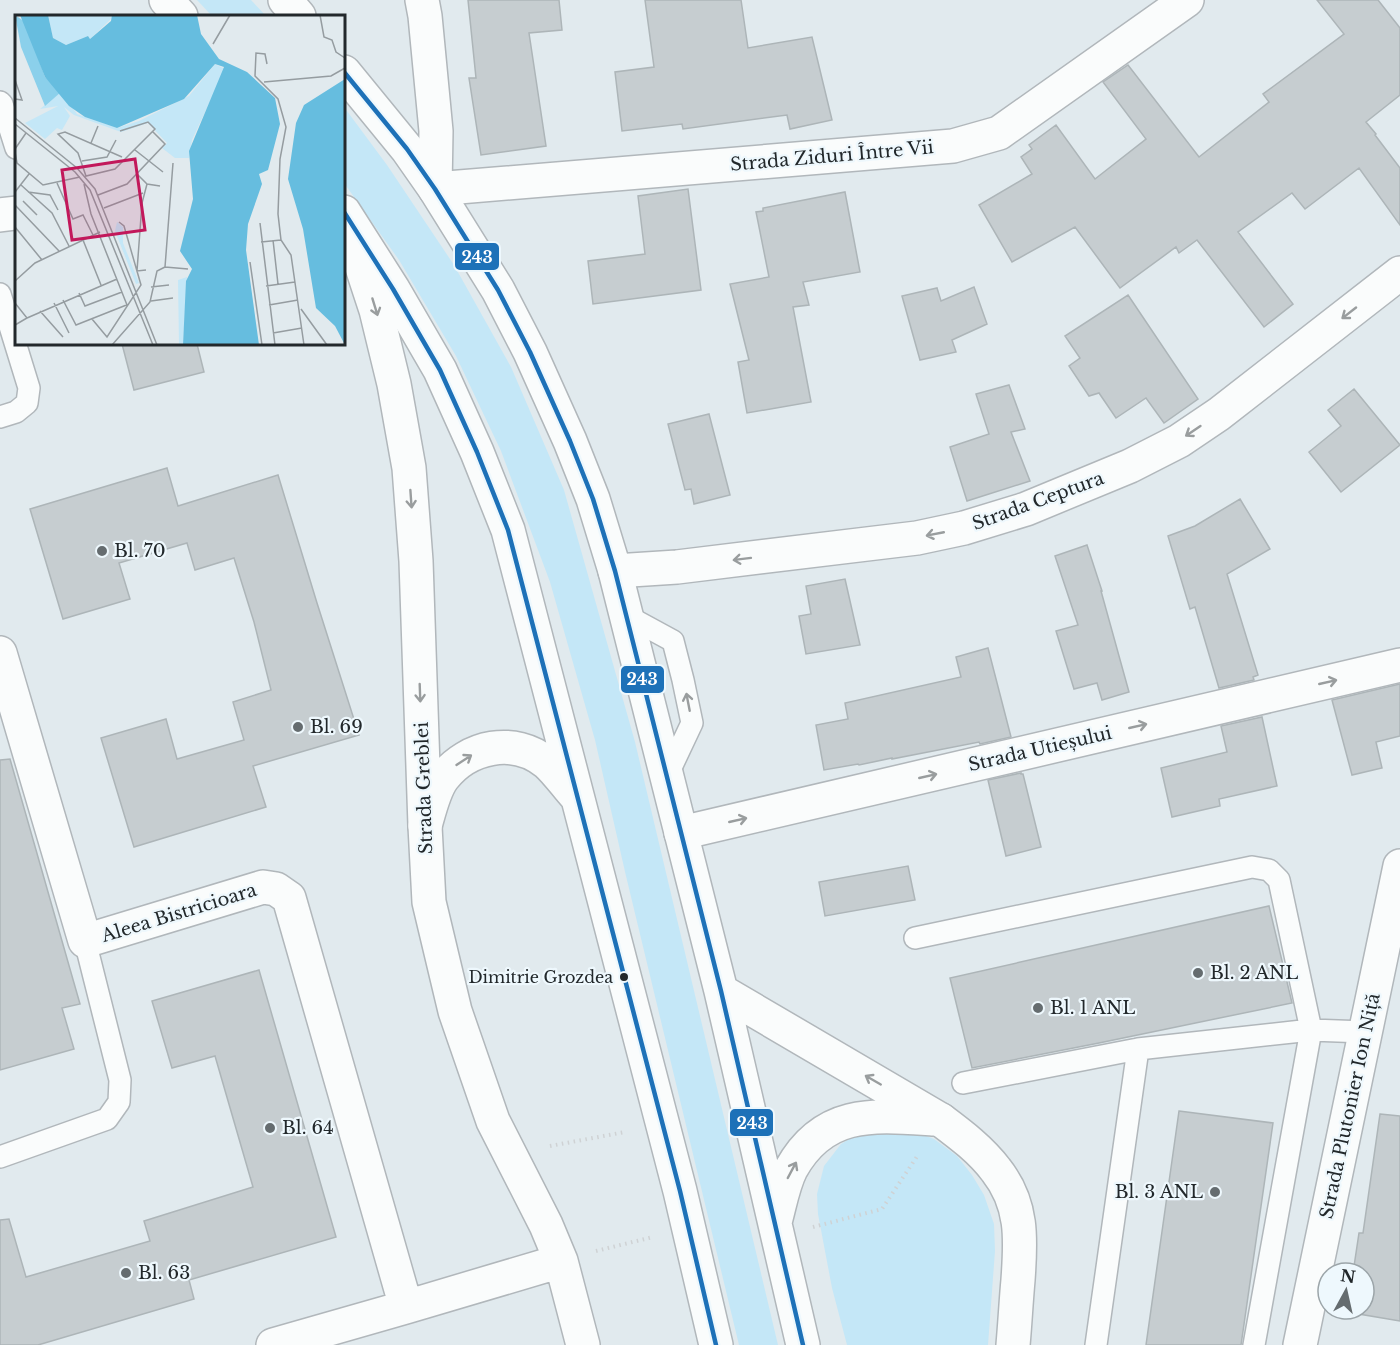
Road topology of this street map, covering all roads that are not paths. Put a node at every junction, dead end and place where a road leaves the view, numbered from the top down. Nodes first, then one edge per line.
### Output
1 (166, 0) edge
2 (285, 0) edge
3 (422, 0) edge
4 (1187, 0) edge
5 (181, 15) edge
6 (298, 15) edge
7 (345, 73) edge
8 (0, 102) edge
9 (15, 145) edge
10 (435, 189) junction
11 (15, 213) edge
12 (345, 214) edge
13 (0, 215) edge
14 (345, 215) edge
15 (1398, 278) edge
16 (0, 294) edge
17 (15, 343) edge
18 (16, 345) edge
19 (0, 417) edge
20 (615, 571) junction
21 (0, 653) edge
22 (1400, 665) edge
23 (5, 694) edge
24 (577, 797) junction
25 (425, 826) junction
26 (681, 833) junction
27 (1400, 866) edge
28 (915, 938) dead end
29 (85, 941) junction
30 (721, 991) junction
31 (1311, 1030) junction
32 (1365, 1032) junction
33 (1138, 1049) junction
34 (963, 1083) dead end
35 (941, 1120) junction
36 (0, 1157) edge
37 (776, 1231) junction
38 (561, 1261) junction
39 (406, 1307) junction
40 (273, 1345) edge
41 (584, 1345) edge
42 (716, 1345) edge
43 (803, 1345) edge
44 (1013, 1345) edge
45 (1096, 1345) edge
46 (1254, 1345) edge
47 (1300, 1345) edge

1 - 5 street
2 - 6 street
3 - 10 street
4 - 10 street, Strada Ziduri Între Vii
7 - 10 street
8 - 9 lane
10 - 20 street
11 - 13 street
12 - 24 street
14 -> 25 street, Strada Greblei
15 -> 20 street, Strada Ceptura
16 - 17 lane
18 - 19 lane
26 -> 20 street
21 - 23 street, Aleea Bistricioara
26 -> 22 street, Strada Utieșului
23 - 29 street, Aleea Bistricioara
25 -> 24 street
24 - 42 street
25 - 38 street, Strada Greblei
26 - 30 street
27 - 32 street, Strada Plutonier Ion Niță
28 - 31 lane
29 - 36 lane
29 - 39 street, Aleea Bistricioara
35 -> 30 street
30 - 37 street
31 - 32 lane
31 - 33 lane
31 - 46 lane
32 - 47 street, Strada Plutonier Ion Niță
33 - 34 lane
33 - 45 lane
37 -> 35 street
35 - 44 street
37 - 43 street
38 - 39 street
38 - 41 street, Strada Greblei
39 - 40 street

